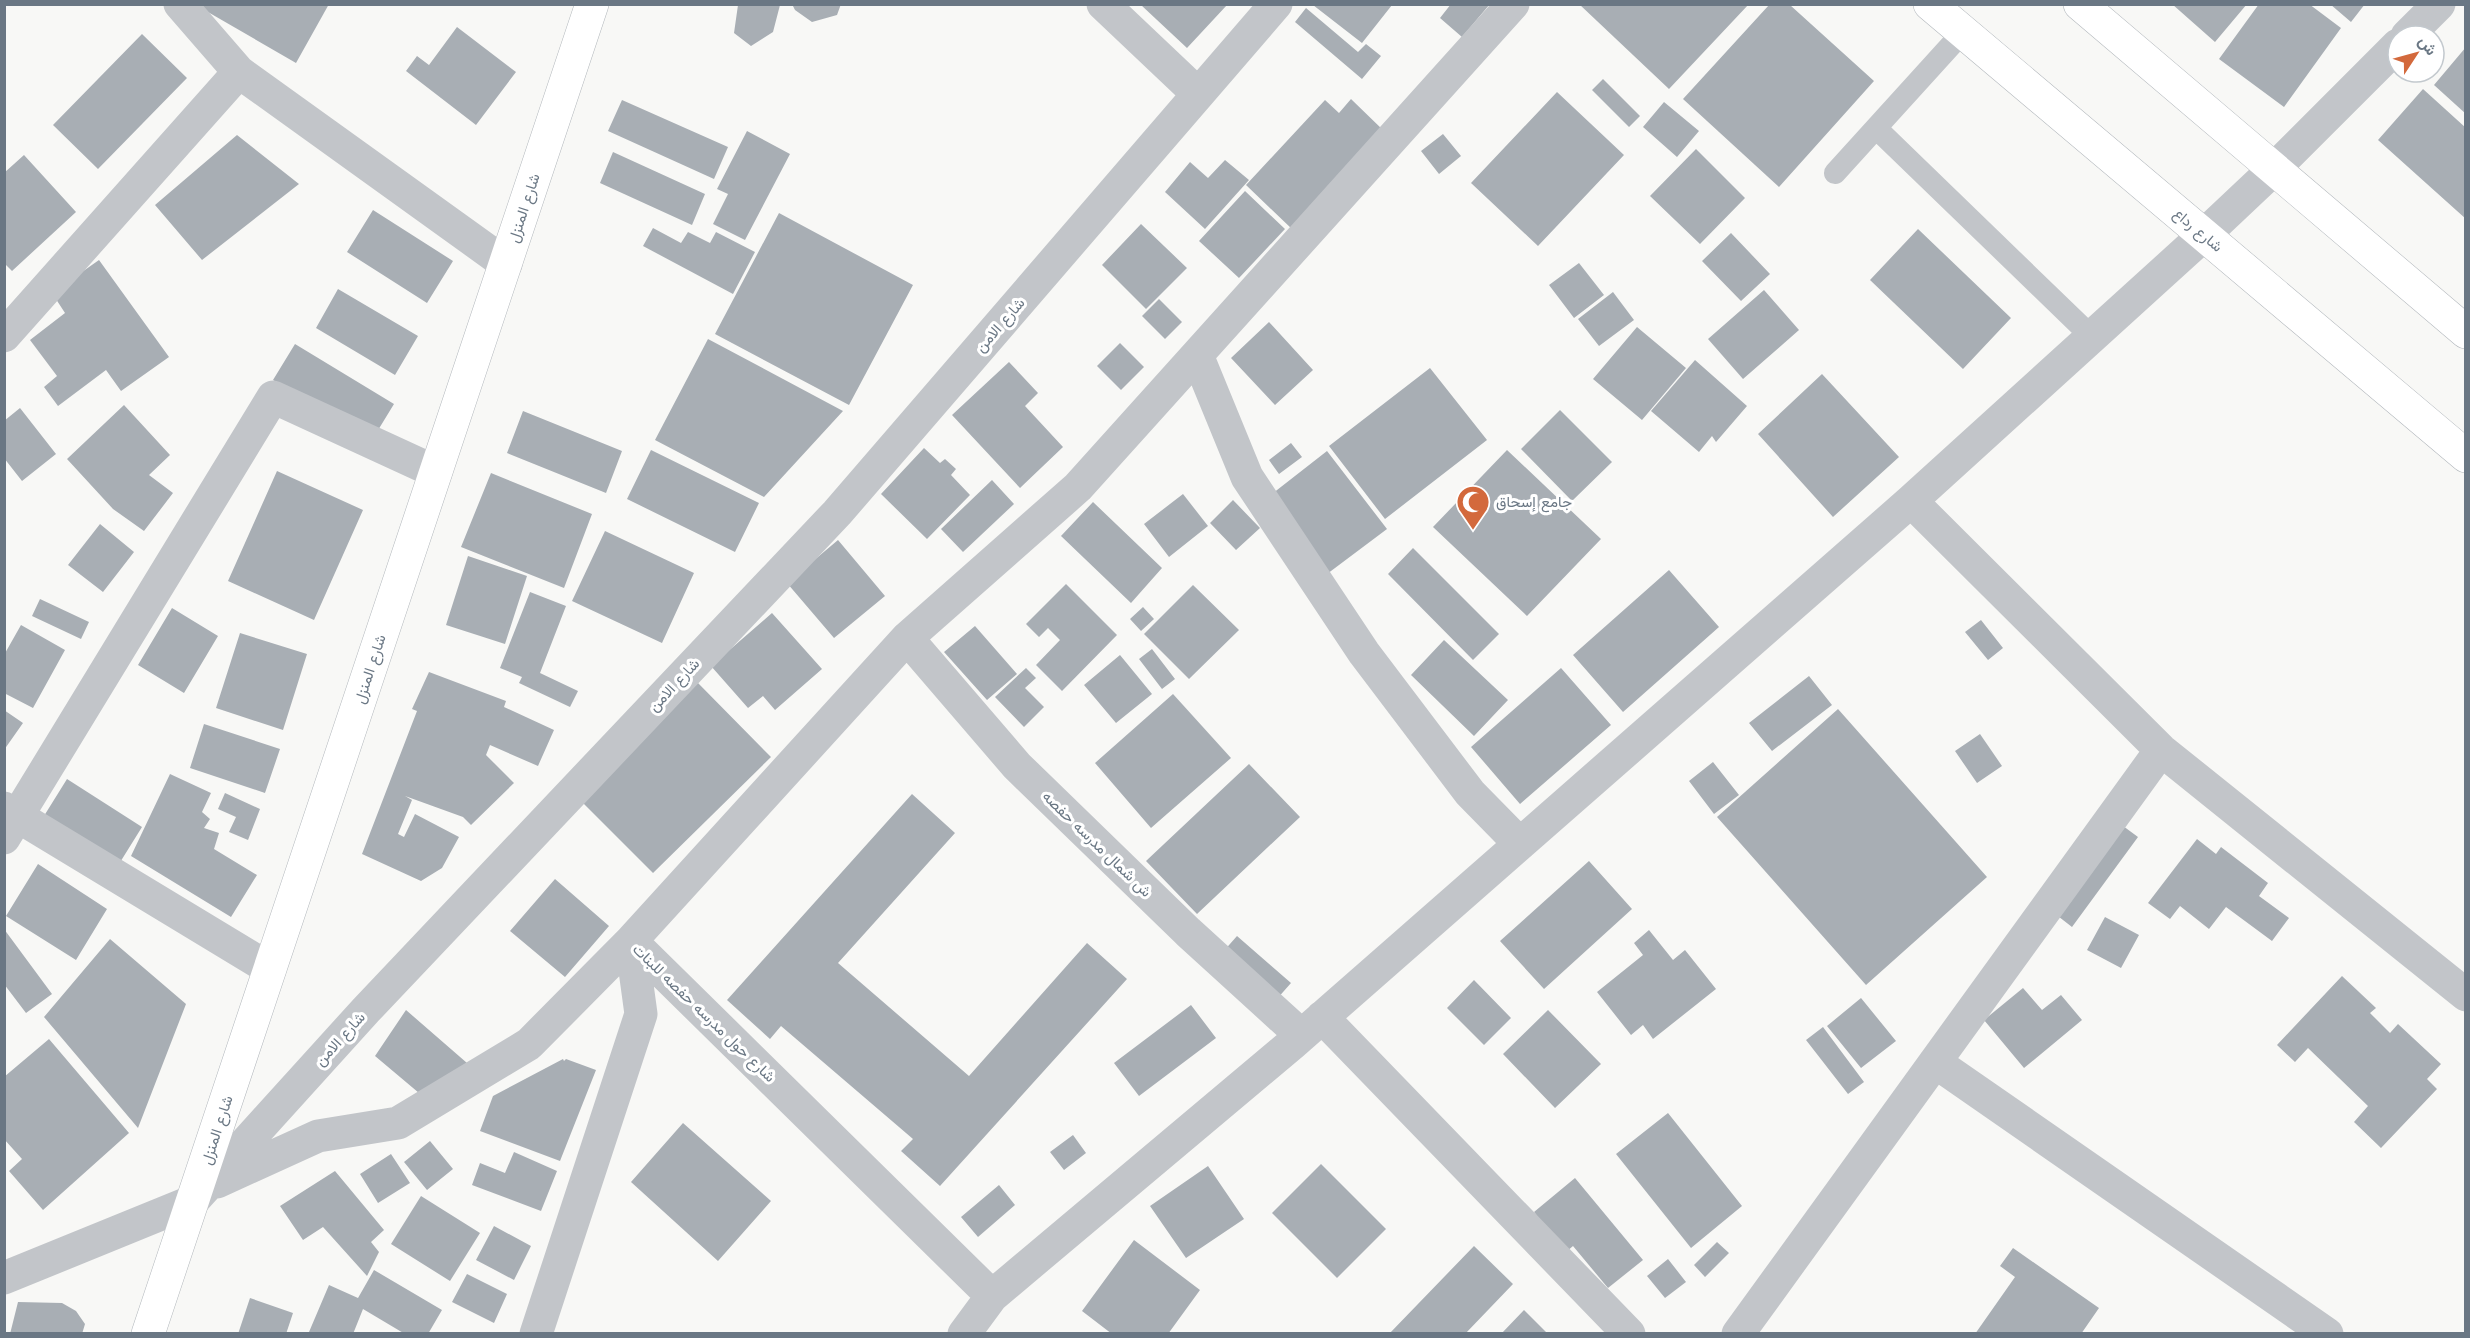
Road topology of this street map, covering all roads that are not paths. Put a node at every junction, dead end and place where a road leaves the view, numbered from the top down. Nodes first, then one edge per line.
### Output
1 (180, 4) edge
2 (592, 4) edge
3 (1103, 4) edge
4 (1276, 4) edge
5 (1513, 4) edge
6 (1930, 4) edge
7 (2080, 4) edge
8 (2439, 4) edge
9 (2419, 24) edge
10 (1963, 32) junction
11 (2386, 57) edge
12 (239, 72) junction
13 (1198, 94) junction
14 (1876, 128) junction
15 (2274, 169) junction
16 (1835, 173) dead end
17 (2204, 235) junction
18 (506, 264) junction
19 (2466, 332) edge
20 (4, 336) edge
21 (2092, 337) junction
22 (1197, 355) junction
23 (2466, 456) edge
24 (436, 472) junction
25 (1911, 501) junction
26 (907, 638) junction
27 (2161, 750) junction
28 (9, 821) edge
29 (1520, 844) junction
30 (630, 941) junction
31 (270, 969) junction
32 (2466, 995) edge
33 (1311, 1026) junction
34 (1935, 1062) junction
35 (199, 1194) junction
36 (4, 1278) edge
37 (993, 1296) junction
38 (148, 1334) edge
39 (536, 1334) edge
40 (964, 1334) edge
41 (1629, 1334) edge
42 (1738, 1334) edge
43 (2327, 1334) edge

1 - 12 street
2 - 18 street, شارع المنزل
3 - 13 street
4 - 13 street, شارع الامن
5 - 22 street
6 - 10 street, شارع رداع
7 - 15 street
8 - 9 street
10 - 14 lane
10 - 17 street, شارع رداع
11 - 15 street
12 - 18 street
12 - 20 street
13 - 35 street, شارع الامن
14 - 16 lane
14 - 21 lane
15 - 17 street
15 - 19 street
17 - 21 street
17 - 23 street, شارع رداع
18 - 24 street, شارع المنزل
21 - 25 street
22 - 26 street
22 - 29 street
24 - 28 street
24 - 31 street, شارع المنزل
25 - 27 street
25 - 29 street
26 - 30 street
26 - 33 street, ش شمال مدرسه حفصه
27 - 32 street
27 - 34 street
28 - 31 street
29 - 33 street
30 - 35 street
30 - 37 street, شارع حول مدرسه حفصه للبنات
30 - 39 street, شارع حول مدرسه حفصه للبنات
31 - 35 street, شارع المنزل
33 - 37 street
33 - 41 street, ش شمال مدرسه حفصه
34 - 42 street
34 - 43 street
35 - 36 street, شارع الامن
35 - 38 street, شارع المنزل
37 - 40 street

